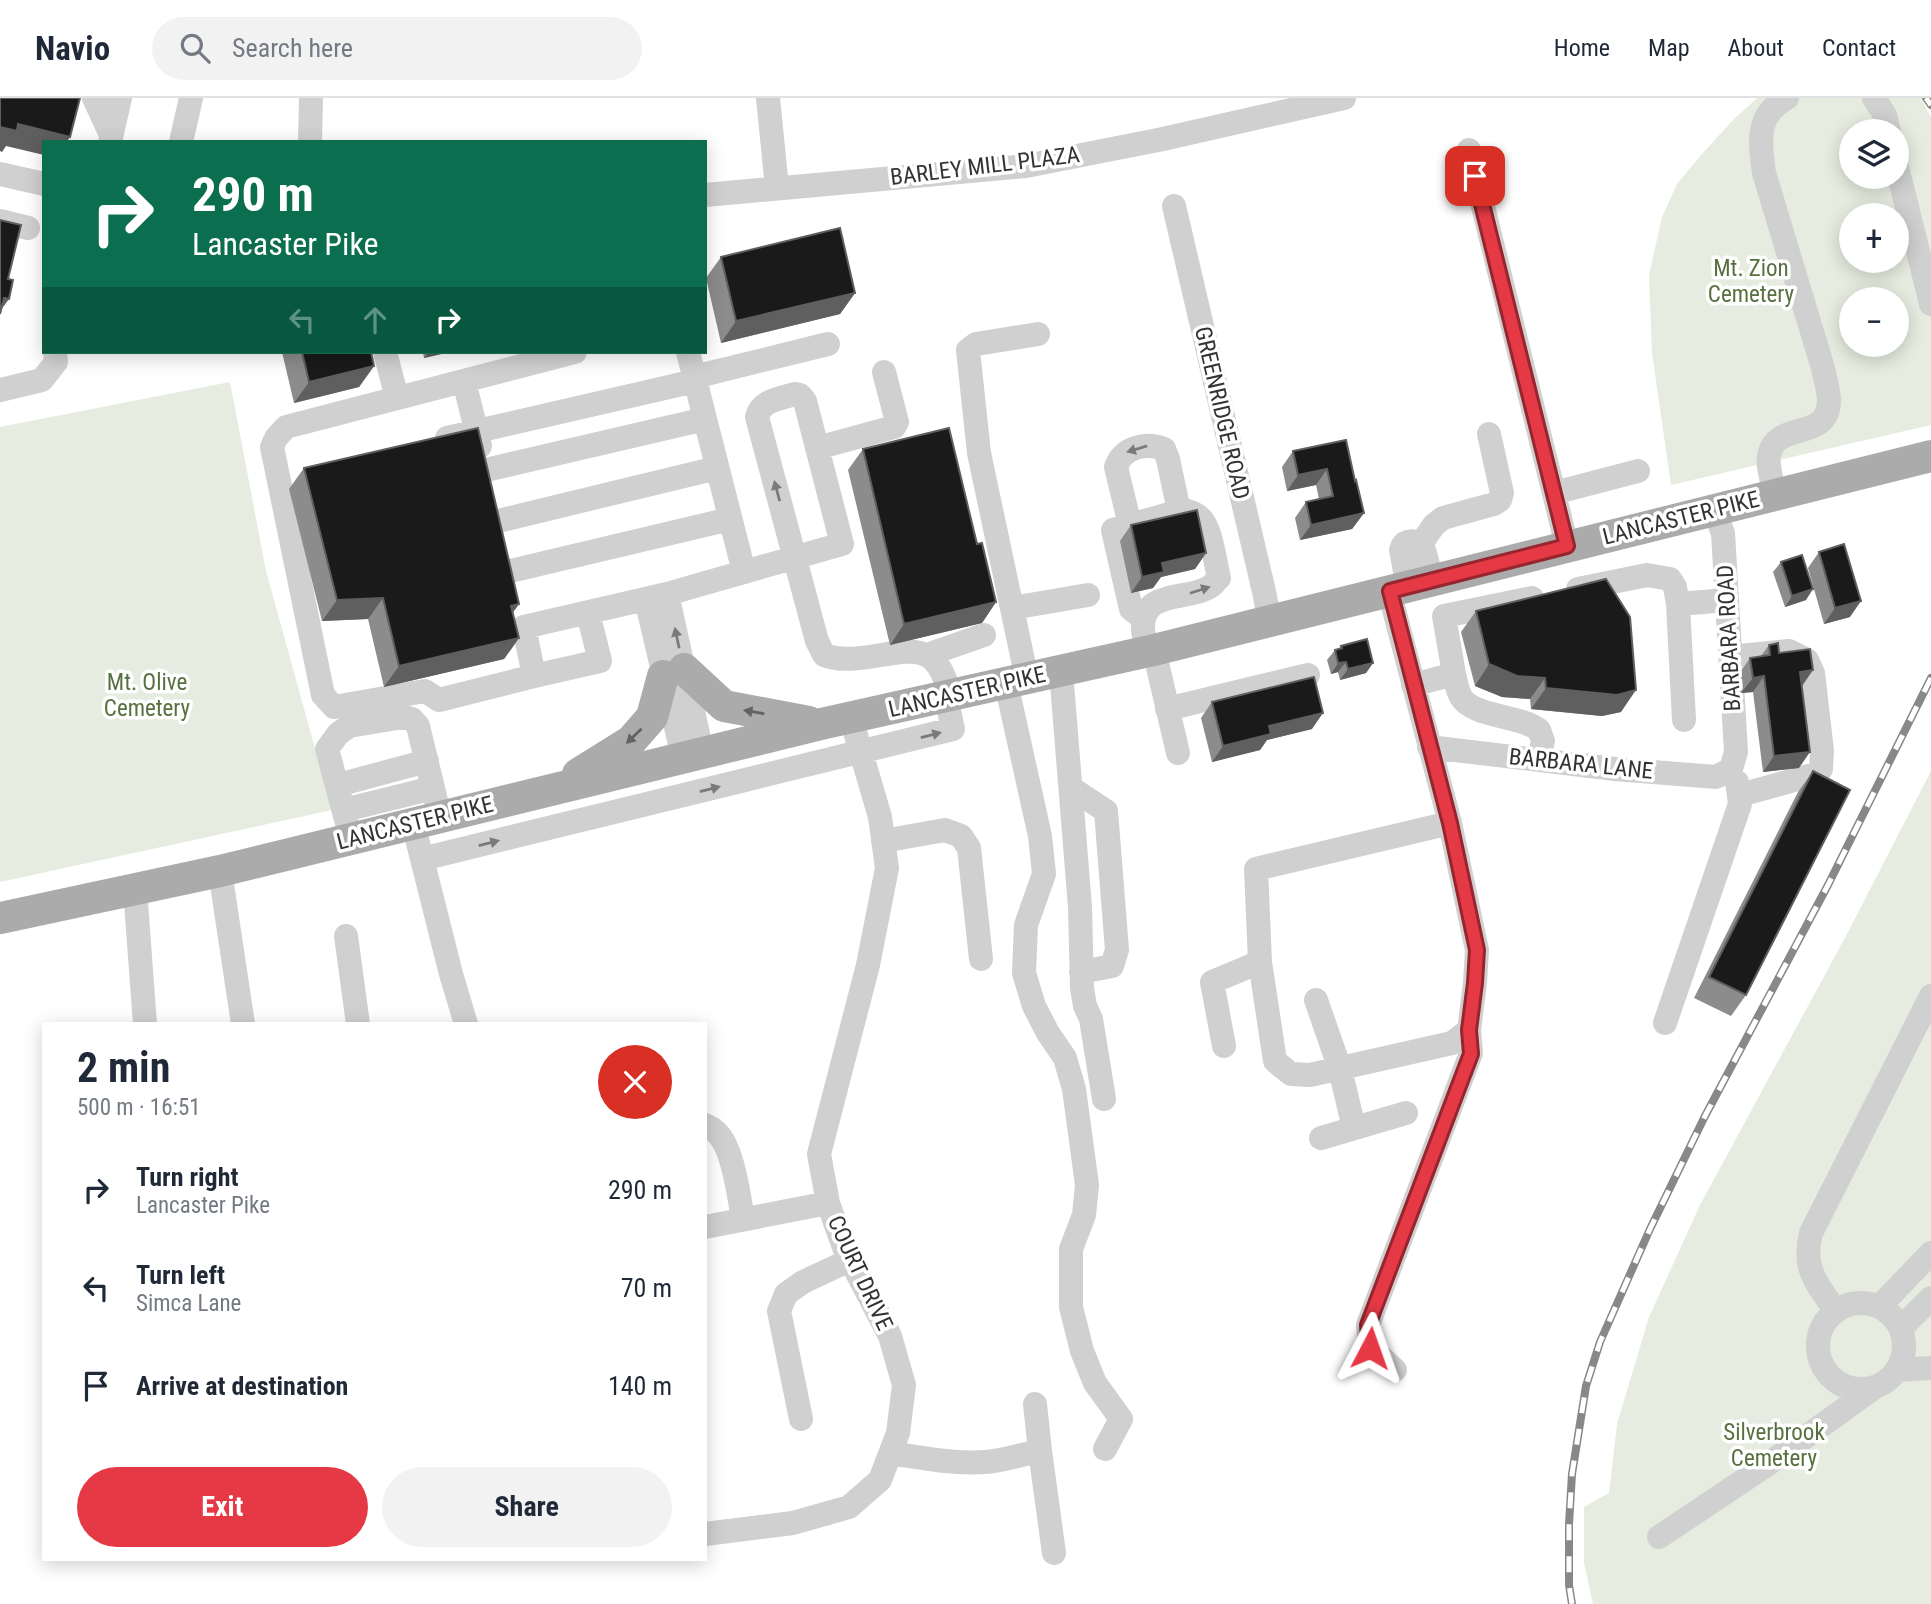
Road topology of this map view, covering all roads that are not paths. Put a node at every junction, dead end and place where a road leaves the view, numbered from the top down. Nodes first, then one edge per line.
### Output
1 (94, 98) edge
2 (120, 98) edge
3 (191, 98) edge
4 (311, 98) edge
5 (768, 98) edge
6 (1344, 98) edge
7 (1787, 98) edge
8 (1874, 98) edge
9 (1886, 119) edge
10 (111, 138) edge
11 (181, 140) edge
12 (310, 140) edge
13 (1469, 150) dead end
14 (0, 174) edge
15 (42, 184) edge
16 (777, 188) junction
17 (1902, 189) edge
18 (707, 195) edge
19 (1174, 206) dead end
20 (0, 221) edge
21 (28, 228) dead end
22 (1931, 304) edge
23 (1038, 334) dead end
24 (828, 344) dead end
25 (55, 354) edge
26 (386, 354) edge
27 (567, 354) edge
28 (689, 354) edge
29 (884, 372) dead end
30 (695, 379) junction
31 (464, 381) junction
32 (0, 390) edge
33 (397, 398) junction
34 (705, 419) junction
35 (476, 431) junction
36 (1489, 434) dead end
37 (423, 443) edge
38 (817, 448) junction
39 (1931, 456) edge
40 (717, 468) junction
41 (304, 470) edge
42 (485, 470) junction
43 (1638, 471) dead end
44 (278, 476) junction
45 (1554, 493) junction
46 (1775, 494) junction
47 (1713, 509) junction
48 (1179, 511) junction
49 (730, 519) junction
50 (498, 521) junction
51 (1130, 525) junction
52 (1567, 546) junction
53 (794, 557) junction
54 (744, 572) junction
55 (1409, 586) junction
56 (1088, 595) dead end
57 (656, 597) junction
58 (517, 599) junction
59 (1727, 600) junction
60 (1678, 604) junction
61 (1012, 608) junction
62 (588, 613) junction
63 (1144, 620) junction
64 (1269, 621) junction
65 (984, 635) dead end
66 (1151, 651) junction
67 (927, 655) junction
68 (1730, 657) junction
69 (1061, 671) junction
70 (673, 673) junction
71 (1308, 674) dead end
72 (1454, 674) junction
73 (534, 676) junction
74 (1017, 681) junction
75 (1413, 685) junction
76 (948, 696) junction
77 (1167, 709) junction
78 (1684, 720) dead end
79 (836, 721) junction
80 (1429, 747) junction
81 (861, 753) junction
82 (1178, 753) dead end
83 (693, 755) junction
84 (1539, 760) junction
85 (426, 761) junction
86 (1731, 769) junction
87 (338, 785) junction
88 (556, 788) junction
89 (1071, 788) junction
90 (1740, 795) junction
91 (429, 809) junction
92 (1450, 823) junction
93 (348, 824) junction
94 (883, 841) junction
95 (422, 859) junction
96 (220, 871) junction
97 (135, 889) junction
98 (0, 918) edge
99 (346, 936) dead end
100 (981, 959) dead end
101 (1260, 962) junction
102 (1081, 972) junction
103 (1931, 996) edge
104 (1317, 1000) dead end
105 (145, 1022) edge
106 (243, 1022) edge
107 (358, 1022) edge
108 (465, 1022) edge
109 (1665, 1023) dead end
110 (1469, 1030) junction
111 (1224, 1046) dead end
112 (1340, 1069) junction
113 (1104, 1099) dead end
114 (1406, 1113) dead end
115 (707, 1126) edge
116 (1354, 1128) junction
117 (1321, 1138) dead end
118 (828, 1203) junction
119 (743, 1219) junction
120 (707, 1227) edge
121 (1931, 1253) edge
122 (850, 1260) junction
123 (1931, 1298) edge
124 (1880, 1306) junction
125 (1836, 1311) junction
126 (1901, 1328) junction
127 (1931, 1368) edge
128 (1395, 1370) dead end
129 (1897, 1370) junction
130 (1875, 1387) junction
131 (1035, 1404) dead end
132 (801, 1419) dead end
133 (1105, 1449) dead end
134 (1040, 1451) junction
135 (891, 1453) junction
136 (707, 1534) edge
137 (1659, 1537) dead end
138 (1054, 1553) dead end

1 - 10 street
2 - 10 street
3 - 11 street
4 - 12 street
5 - 16 street
6 - 16 street, BARLEY MILL PLAZA
7 - 46 street
8 - 9 street
13 - 45 street
14 - 15 street
16 - 18 street, BARLEY MILL PLAZA
17 - 22 street
19 - 64 street, GREENRIDGE ROAD
20 - 21 street
23 - 61 street
24 - 30 street
25 - 32 street
26 - 33 street
27 - 31 street
28 - 30 street
29 - 38 street
30 - 34 street
30 - 35 street
31 - 33 street
31 - 35 street
33 - 44 street
34 - 40 street
34 - 42 street
35 - 37 street
35 - 42 street
36 - 55 street
38 - 53 street
53 -> 38 street
39 - 46 main road, LANCASTER PIKE
40 - 49 street
40 - 50 street
41 - 44 street
42 - 50 street
43 - 45 street
44 - 73 street
45 - 52 street
46 - 47 main road, LANCASTER PIKE
47 - 52 main road, LANCASTER PIKE
47 - 59 street, BARBARA ROAD
48 - 51 street
48 -> 51 street
63 -> 48 street
49 - 54 street
49 - 58 street
50 - 58 street
51 - 63 street
52 - 55 main road, LANCASTER PIKE
53 - 54 street
53 - 67 street
54 - 57 street
55 - 64 main road, LANCASTER PIKE
55 - 75 street
56 - 61 street
57 - 62 street
57 - 70 street
58 - 62 street
58 - 73 street
59 - 60 street
59 - 68 street, BARBARA ROAD
60 - 72 street
60 - 78 street
61 - 74 street
62 - 73 street
63 - 66 street
64 - 66 main road, LANCASTER PIKE
65 - 67 street
66 - 69 main road, LANCASTER PIKE
66 - 77 street
67 - 76 street
68 - 86 street, BARBARA ROAD
68 - 90 street
69 - 74 main road, LANCASTER PIKE
69 - 89 street
79 -> 70 main road
70 - 83 street
70 -> 88 main road
71 - 77 street
72 - 75 street
72 - 84 street
74 - 76 main road, LANCASTER PIKE
74 - 133 street
75 - 80 street
76 - 79 main road, LANCASTER PIKE
81 -> 76 street
77 - 82 street
79 - 81 street, COURT DRIVE
79 - 83 main road, LANCASTER PIKE
80 - 84 street, BARBARA LANE
80 - 92 street
81 - 94 street, COURT DRIVE
95 -> 81 street
83 - 88 main road, LANCASTER PIKE
84 - 86 street, BARBARA LANE
85 - 87 street
85 - 87 street
85 - 91 street
86 - 90 street
87 - 93 street
88 - 91 main road, LANCASTER PIKE
89 - 102 street
89 - 102 street
90 - 109 street
91 - 93 main road, LANCASTER PIKE
91 - 95 street
92 - 101 street
92 - 110 street
93 - 96 main road, LANCASTER PIKE
94 - 100 street
94 - 118 street, COURT DRIVE
95 - 108 street
96 - 97 main road, LANCASTER PIKE
96 - 106 street
97 - 98 main road, LANCASTER PIKE
97 - 105 street
99 - 107 street
101 - 111 street
101 - 112 street
102 - 113 street
103 - 125 street
104 - 112 street
110 - 112 street
110 - 128 street
112 - 116 street
114 - 116 street
115 - 119 street
116 - 117 street
118 - 119 street
118 - 122 street, COURT DRIVE
119 - 120 street
121 - 124 street
122 - 132 street
122 - 135 street, COURT DRIVE
123 - 126 street
124 - 125 street
124 - 126 street
125 - 130 street
126 - 129 street
127 - 129 street
129 - 130 street
130 - 137 street
131 - 134 street
134 - 135 street
134 - 138 street
135 - 136 street, COURT DRIVE

